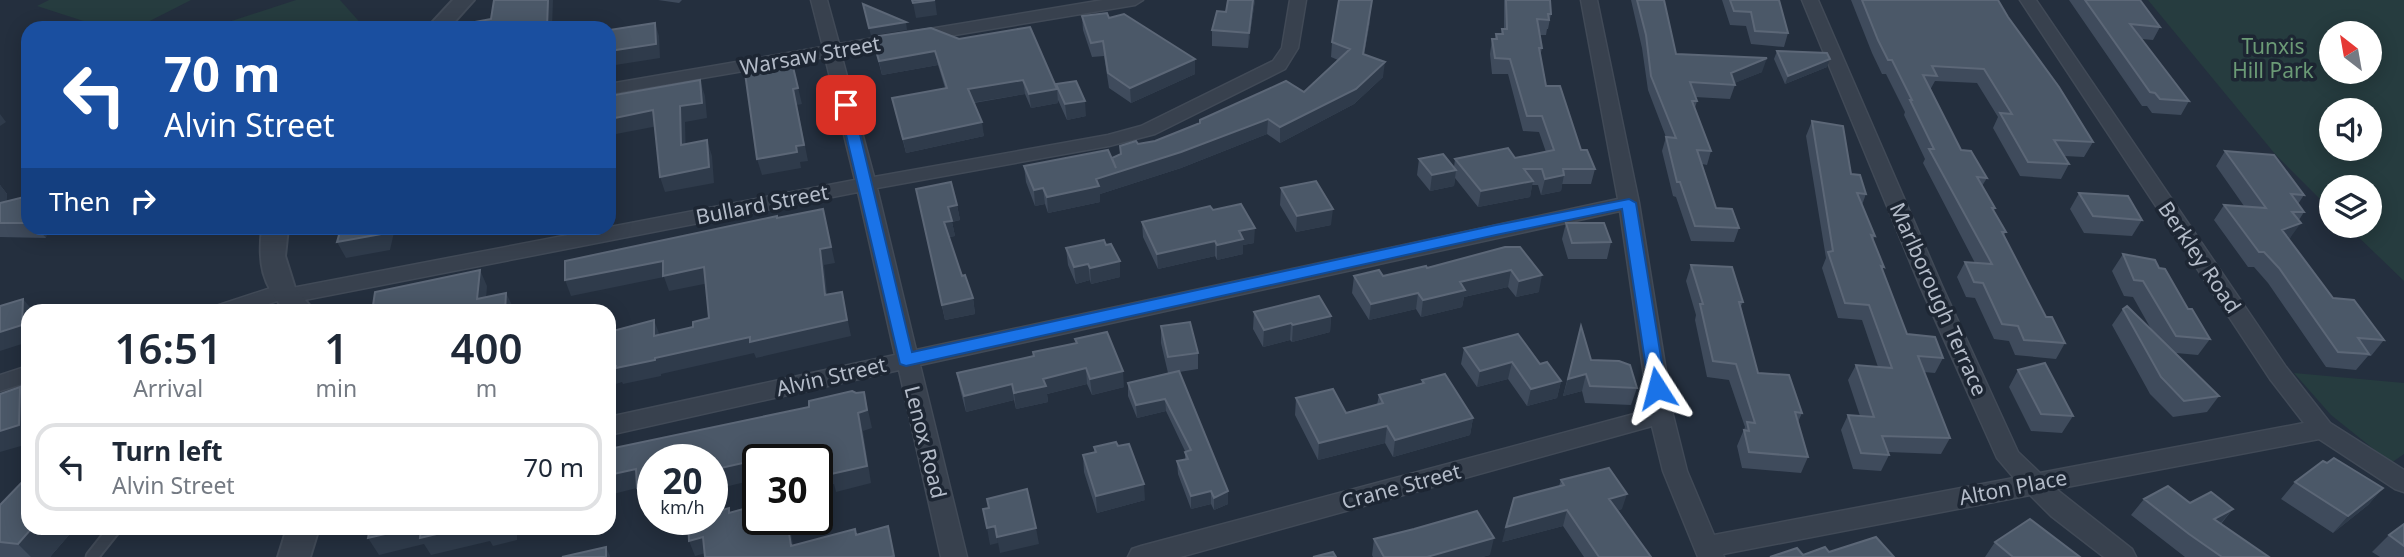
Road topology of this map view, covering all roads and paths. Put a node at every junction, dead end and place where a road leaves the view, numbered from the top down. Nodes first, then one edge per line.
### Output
1 (464, 0) edge
2 (819, 0) edge
3 (1135, 0) edge
4 (1298, 0) edge
5 (1589, 0) edge
6 (1810, 0) edge
7 (2028, 0) edge
8 (444, 21) edge
9 (833, 52) junction
10 (616, 88) edge
11 (866, 184) junction
12 (1629, 203) junction
13 (616, 234) edge
14 (274, 235) edge
15 (613, 235) edge
16 (291, 300) edge
17 (268, 304) edge
18 (906, 359) junction
19 (21, 376) edge
20 (0, 383) edge
21 (1661, 415) junction
22 (616, 424) edge
23 (2322, 429) junction
24 (2404, 482) edge
25 (2032, 484) junction
26 (109, 535) edge
27 (301, 535) edge
28 (1708, 552) edge
29 (92, 557) edge
30 (293, 557) edge
31 (954, 557) edge
32 (1141, 557) edge
33 (2123, 557) edge

1 - 8 street
2 - 9 street, Lenox Road
3 - 9 street, Warsaw Street
4 - 11 street, Bullard Street
5 - 12 street
6 - 25 street, Marlborough Terrace
7 - 23 street, Berkley Road
9 - 10 street, Warsaw Street
9 - 11 street, Lenox Road
11 - 13 street, Bullard Street
11 - 18 street, Lenox Road
12 - 18 street, Alvin Street
12 - 21 street
14 - 16 street
15 - 16 street, Bullard Street
16 - 17 street, Bullard Street
18 - 22 street, Alvin Street
18 - 31 street, Lenox Road
19 - 20 street
21 - 28 street
21 - 32 street, Crane Street
23 - 24 street, Berkley Road
23 - 25 street, Alton Place
25 - 28 street, Alton Place
25 - 33 street, Marlborough Terrace
26 - 29 lane
27 - 30 street

